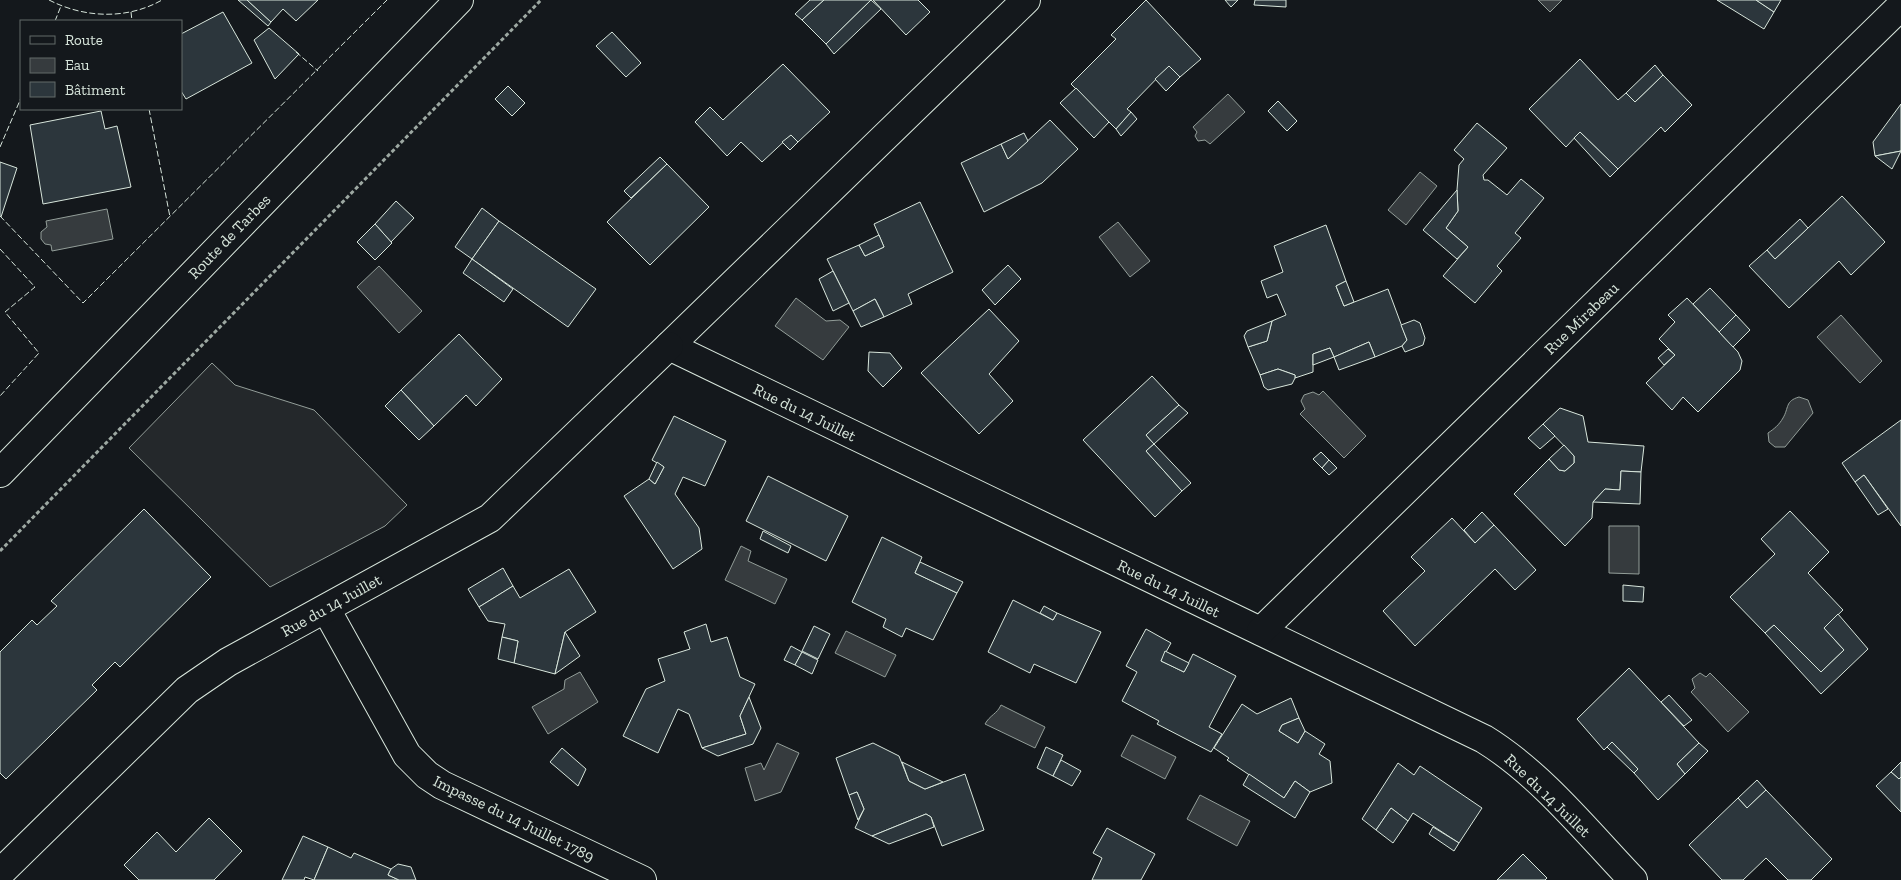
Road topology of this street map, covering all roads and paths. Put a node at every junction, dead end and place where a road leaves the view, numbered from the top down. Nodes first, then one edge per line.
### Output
1 (459, 0) edge
2 (541, 0) edge
3 (1026, 0) edge
4 (1901, 6) edge
5 (669, 346) junction
6 (0, 472) edge
7 (0, 551) edge
8 (326, 609) junction
9 (1262, 630) junction
10 (0, 873) edge
11 (642, 880) edge
12 (1633, 880) edge

1 - 6 street, Route de Tarbes
2 - 7 path
3 - 5 street, Rue du 14 Juillet
4 - 9 street, Rue Mirabeau
5 - 8 street, Rue du 14 Juillet
5 - 9 street, Rue du 14 Juillet
8 - 10 street, Rue du 14 Juillet
8 - 11 street, Impasse du 14 Juillet 1789
9 - 12 street, Rue du 14 Juillet

